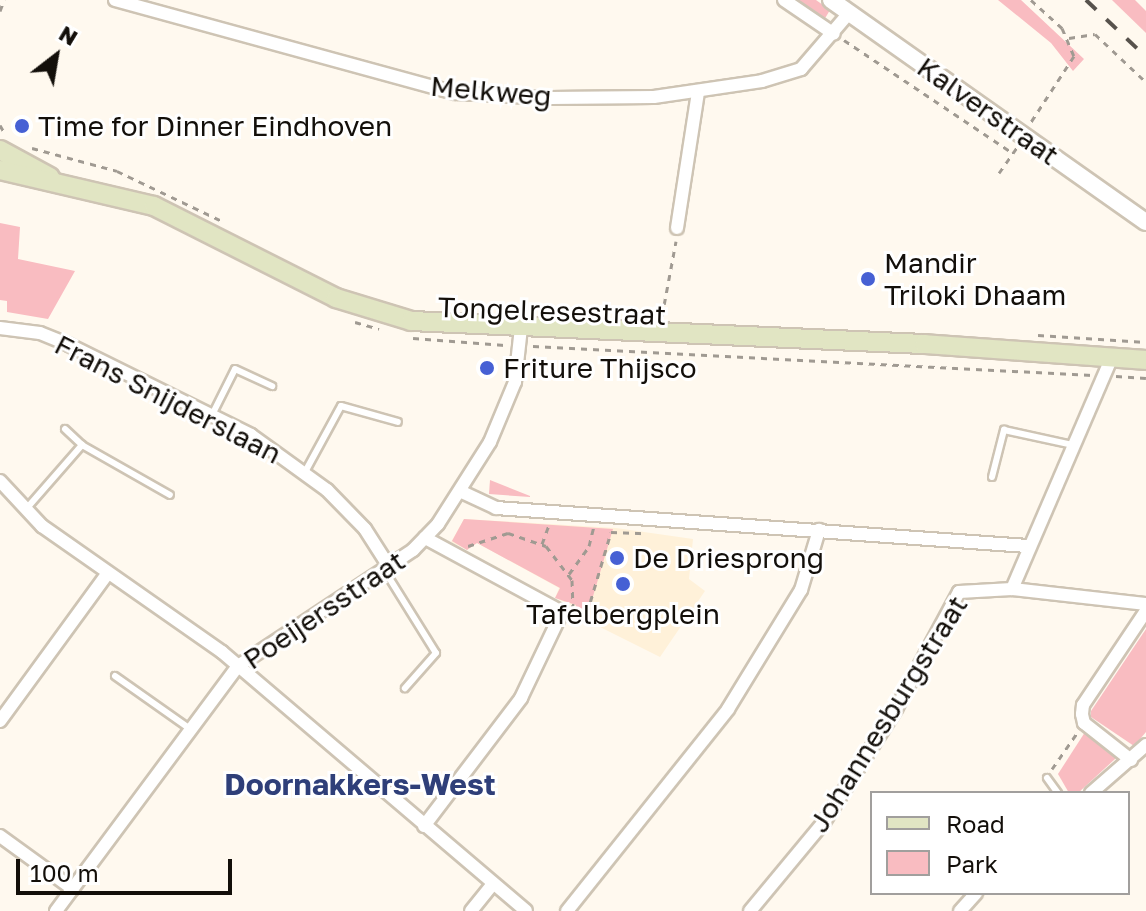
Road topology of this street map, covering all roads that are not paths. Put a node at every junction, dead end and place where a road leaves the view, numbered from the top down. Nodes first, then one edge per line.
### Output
1 (115, 0) edge
2 (784, 0) edge
3 (831, 0) edge
4 (849, 13) junction
5 (834, 34) junction
6 (698, 93) junction
7 (5, 145) edge
8 (0, 170) edge
9 (56, 180) junction
10 (1146, 222) edge
11 (677, 228) road end
12 (0, 328) edge
13 (521, 328) junction
14 (1112, 357) junction
15 (1146, 360) edge
16 (272, 386) dead end
17 (212, 415) junction
18 (398, 422) dead end
19 (65, 429) dead end
20 (82, 445) junction
21 (1073, 445) junction
22 (305, 472) junction
23 (992, 477) dead end
24 (0, 481) edge
25 (462, 492) junction
26 (170, 495) dead end
27 (25, 510) junction
28 (819, 530) junction
29 (425, 538) junction
30 (1028, 546) junction
31 (386, 567) junction
32 (108, 573) junction
33 (1012, 589) junction
34 (1146, 604) edge
35 (1146, 611) edge
36 (238, 666) junction
37 (115, 676) dead end
38 (405, 688) dead end
39 (0, 721) edge
40 (190, 729) junction
41 (1146, 745) edge
42 (1131, 760) junction
43 (1047, 778) road end
44 (1057, 791) edge
45 (1093, 791) edge
46 (424, 826) junction
47 (1, 838) edge
48 (493, 884) junction
49 (73, 889) junction
50 (974, 895) edge
51 (56, 911) edge
52 (471, 911) edge
53 (526, 911) edge
54 (567, 911) edge
55 (750, 911) edge
56 (960, 911) edge

1 - 6 street, Melkweg
2 - 5 street
3 - 4 street, Kalverstraat
4 - 5 street, Melkweg
4 - 10 street, Kalverstraat
5 - 6 street, Melkweg
6 - 11 street
7 - 9 main road, Tongelresestraat
8 - 9 main road, Tongelresestraat
9 - 13 main road, Tongelresestraat
12 - 17 street, Frans Snijderslaan
13 - 14 main road, Tongelresestraat
13 - 25 street, Poeijersstraat
14 - 15 main road, Tongelresestraat
14 - 21 street
16 - 17 lane
17 - 22 street, Frans Snijderslaan
18 - 22 lane
19 - 20 lane
20 - 26 lane
20 - 27 lane
21 - 23 lane
21 - 30 street
22 - 31 street, Frans Snijderslaan
24 - 27 street
25 - 28 street
25 - 29 street, Poeijersstraat
27 - 32 street
28 - 30 street
28 - 54 street
29 - 31 street, Poeijersstraat
29 - 46 street
30 - 33 street
31 - 36 street, Poeijersstraat
31 - 38 lane
32 - 36 street
32 - 39 street
33 - 34 street
33 - 55 street, Johannesburgstraat
35 - 42 street
36 - 40 street, Poeijersstraat
36 - 46 street
37 - 40 lane
40 - 49 street, Poeijersstraat
41 - 42 street
42 - 45 street
43 - 44 lane
46 - 48 street
47 - 49 street
48 - 52 street
48 - 53 street
49 - 51 street, Poeijersstraat
50 - 56 street

